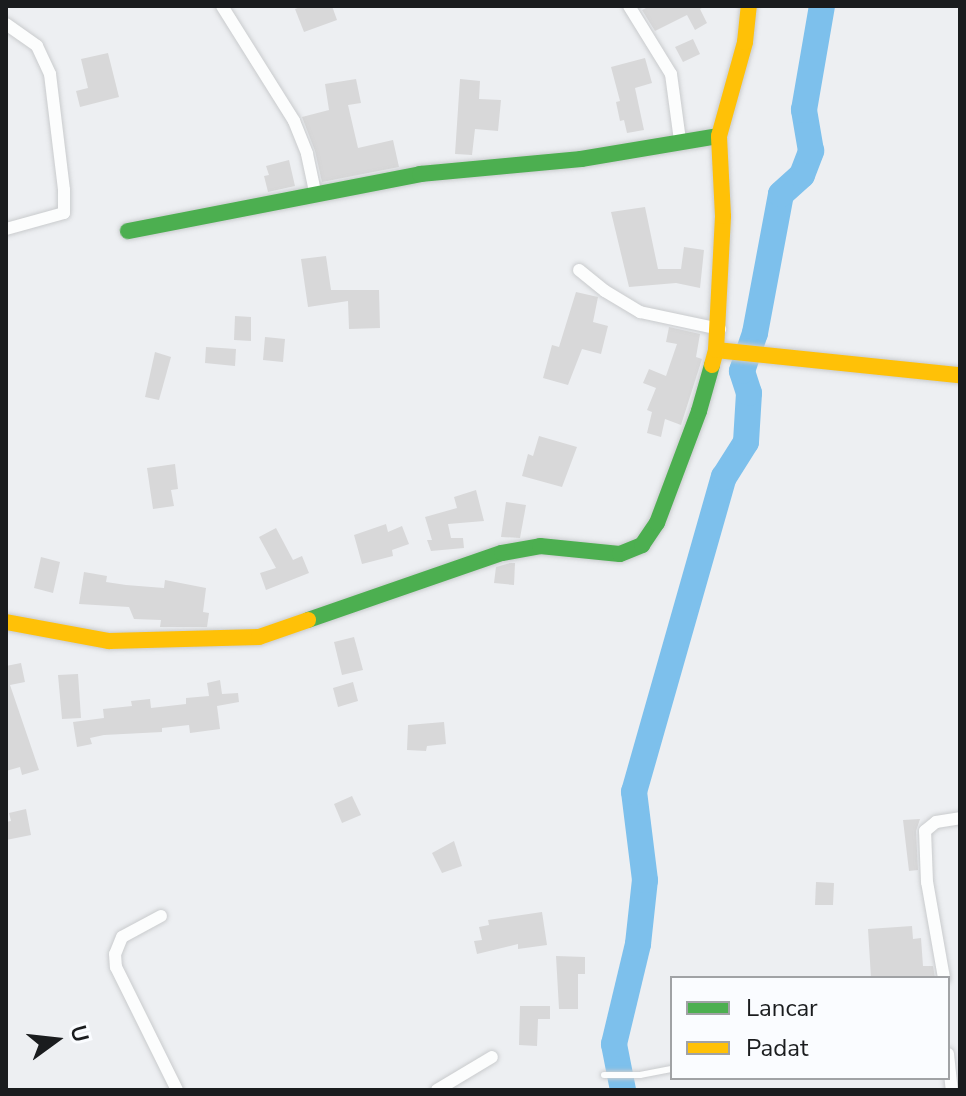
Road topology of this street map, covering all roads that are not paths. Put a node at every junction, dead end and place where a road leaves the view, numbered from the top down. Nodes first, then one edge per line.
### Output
1 (222, 6) edge
2 (629, 6) edge
3 (749, 6) edge
4 (6, 24) edge
5 (719, 136) junction
6 (680, 141) junction
7 (315, 193) junction
8 (6, 229) edge
9 (128, 231) dead end
10 (579, 270) dead end
11 (720, 329) junction
12 (716, 350) junction
13 (960, 375) edge
14 (6, 622) edge
15 (960, 818) edge
16 (161, 916) dead end
17 (944, 976) edge
18 (492, 1057) dead end
19 (670, 1069) edge
20 (604, 1075) dead end
21 (177, 1090) edge
22 (437, 1090) edge

1 - 7 street
2 - 6 street
3 - 5 street
4 - 8 street
5 - 6 street
5 - 11 street
6 - 7 street
7 - 9 street
10 - 11 street
11 - 12 street
12 - 13 street
12 - 14 street
15 - 17 street
16 - 21 street
18 - 22 street
19 - 20 lane

